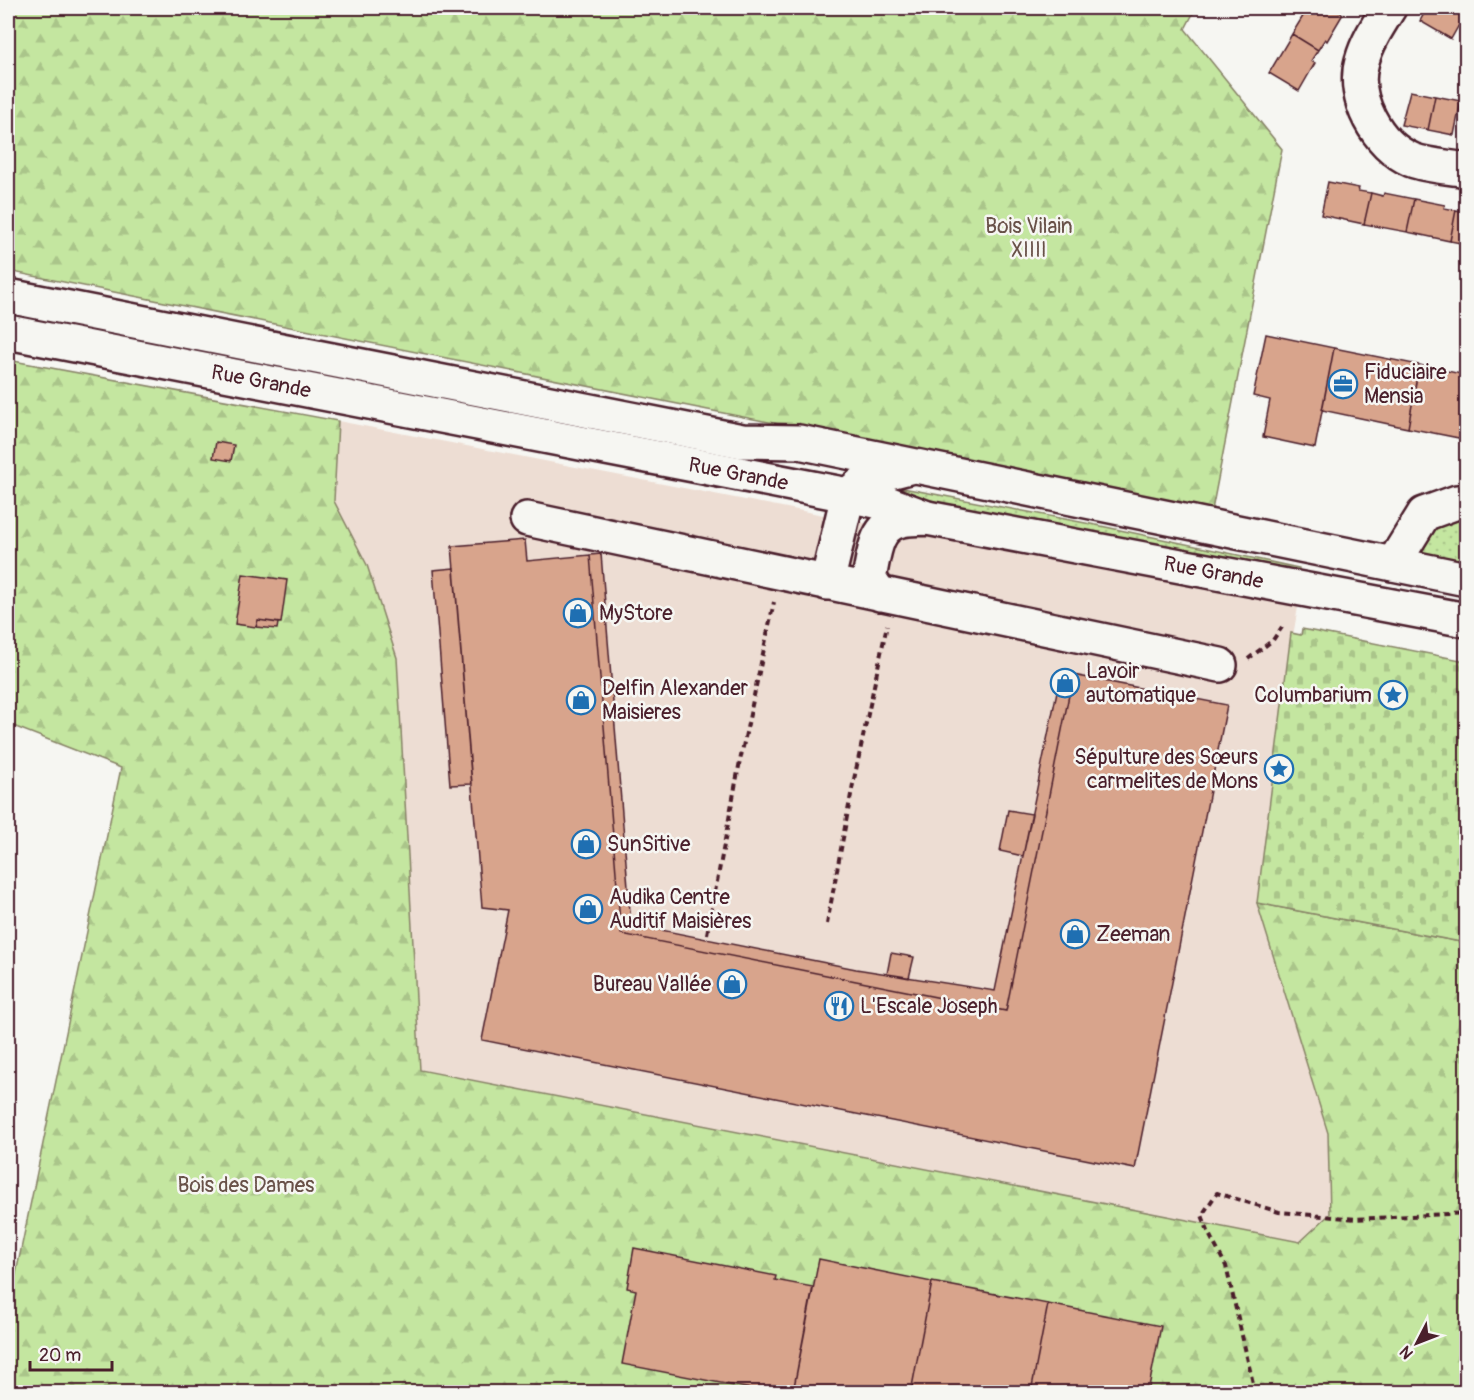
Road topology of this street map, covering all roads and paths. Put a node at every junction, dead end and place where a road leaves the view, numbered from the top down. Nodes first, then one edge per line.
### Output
1 (1389, 8) edge
2 (1467, 170) edge
3 (8, 296) edge
4 (8, 332) edge
5 (913, 466) junction
6 (848, 495) junction
7 (1467, 502) edge
8 (927, 518) junction
9 (527, 519) dead end
10 (1393, 564) junction
11 (780, 573) junction
12 (1467, 579) edge
13 (827, 583) junction
14 (887, 595) junction
15 (1467, 620) edge
16 (1282, 627) dead end
17 (1220, 665) joint
18 (827, 924) dead end
19 (707, 934) dead end
20 (1467, 1213) edge
21 (1255, 1392) edge

1 - 2 main road
3 - 5 main road, Rue Grande
4 - 6 main road, Rue Grande
5 - 6 main road
5 - 10 main road, Rue Grande
6 - 8 main road, Rue Grande
6 - 13 main road
7 - 10 main road
8 - 14 main road
8 - 15 main road, Rue Grande
9 - 11 main road
10 - 12 main road, Rue Grande
11 - 13 main road
11 - 19 path
13 - 14 main road
14 - 17 main road
14 - 18 path
16 - 17 path
20 - 21 path

